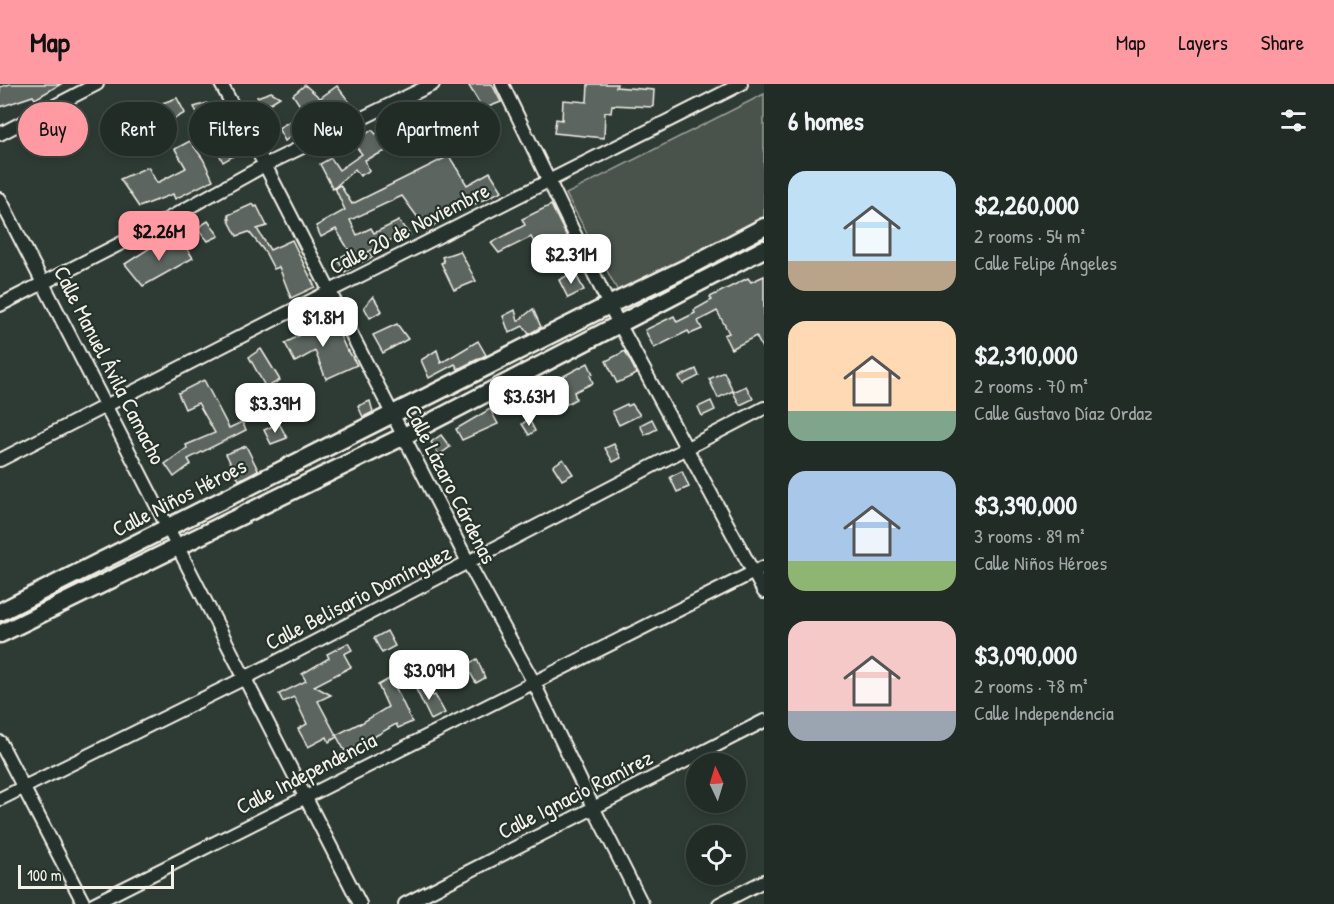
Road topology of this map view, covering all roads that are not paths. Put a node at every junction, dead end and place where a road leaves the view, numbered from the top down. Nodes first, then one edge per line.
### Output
1 (97, 84) edge
2 (221, 84) edge
3 (433, 84) edge
4 (502, 84) edge
5 (741, 84) edge
6 (0, 134) edge
7 (265, 165) junction
8 (549, 180) junction
9 (0, 199) edge
10 (764, 227) edge
11 (764, 249) edge
12 (44, 282) junction
13 (330, 291) junction
14 (0, 304) edge
15 (609, 305) junction
16 (619, 324) junction
17 (107, 406) junction
18 (764, 408) edge
19 (392, 415) junction
20 (402, 437) junction
21 (685, 449) junction
22 (0, 460) edge
23 (169, 528) junction
24 (178, 547) junction
25 (469, 564) junction
26 (759, 569) edge
27 (764, 592) edge
28 (0, 612) edge
29 (0, 634) edge
30 (245, 678) junction
31 (533, 681) junction
32 (764, 721) edge
33 (0, 742) edge
34 (24, 786) junction
35 (306, 797) junction
36 (0, 799) edge
37 (594, 809) junction
38 (764, 881) edge
39 (84, 904) edge
40 (93, 904) edge
41 (360, 904) edge
42 (405, 904) edge
43 (642, 904) edge
44 (719, 904) edge

1 - 6 street
2 - 7 street, Calle Lázaro Cárdenas
3 - 7 street
4 - 8 street
5 - 8 street, Calle 20 de Noviembre
7 - 12 street
7 - 13 street, Calle Lázaro Cárdenas
8 - 13 street, Calle 20 de Noviembre
8 - 15 street
9 - 12 street, Calle Manuel Ávila Camacho
10 - 15 street, Calle Niños Héroes
11 - 16 street, Calle Niños Héroes
12 - 14 street
12 - 17 street, Calle Manuel Ávila Camacho
13 - 17 street, Calle 20 de Noviembre
13 - 19 street, Calle Lázaro Cárdenas
15 - 16 street
15 - 19 street, Calle Niños Héroes
16 - 20 street, Calle Niños Héroes
16 - 21 street
17 - 22 street, Calle 20 de Noviembre
17 - 23 street, Calle Manuel Ávila Camacho
18 - 21 street, Calle Belisario Domínguez
19 - 20 street, Calle Lázaro Cárdenas
19 - 23 street, Calle Niños Héroes
20 - 24 street, Calle Niños Héroes
20 - 25 street, Calle Lázaro Cárdenas
21 - 25 street, Calle Belisario Domínguez
21 - 26 street
23 - 24 street, Calle Manuel Ávila Camacho
23 - 28 street, Calle Niños Héroes
24 - 29 street, Calle Niños Héroes
24 - 30 street, Calle Manuel Ávila Camacho
25 - 30 street, Calle Belisario Domínguez
25 - 31 street, Calle Lázaro Cárdenas
26 - 27 street
26 - 31 street, Calle Independencia
30 - 34 street, Calle Belisario Domínguez
30 - 35 street, Calle Manuel Ávila Camacho
31 - 35 street, Calle Independencia
31 - 37 street, Calle Lázaro Cárdenas
32 - 37 street, Calle Ignacio Ramírez
33 - 34 street
34 - 36 street, Calle Belisario Domínguez
34 - 39 street
35 - 40 street, Calle Independencia
35 - 41 street, Calle Manuel Ávila Camacho
37 - 42 street, Calle Ignacio Ramírez
37 - 43 street, Calle Lázaro Cárdenas
38 - 44 street

